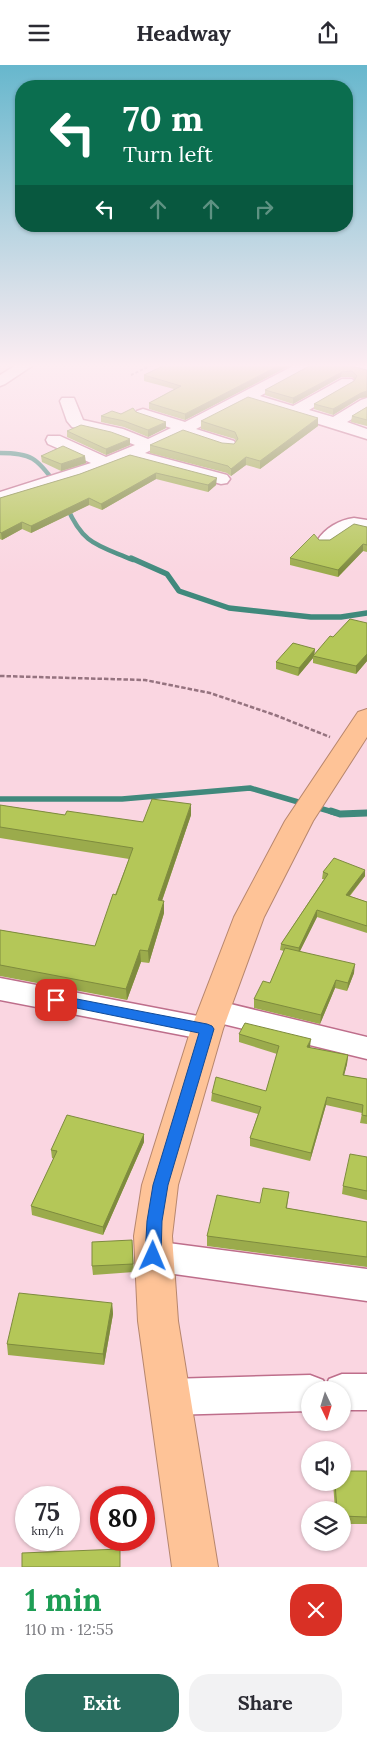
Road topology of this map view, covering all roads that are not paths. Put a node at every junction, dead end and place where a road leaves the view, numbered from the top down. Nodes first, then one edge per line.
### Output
1 (121, 434) edge
2 (170, 434) edge
3 (199, 434) edge
4 (54, 440) dead end
5 (147, 445) junction
6 (228, 445) edge
7 (127, 453) junction
8 (105, 463) junction
9 (221, 479) dead end
10 (0, 498) edge
11 (367, 526) edge
12 (326, 541) edge
13 (367, 717) edge
14 (0, 989) edge
15 (210, 1020) junction
16 (364, 1048) dead end
17 (153, 1256) junction
18 (367, 1285) edge
19 (351, 1392) edge
20 (367, 1392) edge
21 (301, 1393) edge
22 (169, 1397) junction
23 (195, 1567) edge

1 - 5 street
2 - 5 street
3 - 6 street
4 - 8 street
5 - 7 street
7 - 8 street
7 - 9 street
8 - 10 street
11 - 12 street
13 - 15 highway
14 - 15 street
15 - 16 street
15 - 17 highway
17 - 18 street
17 - 22 highway
19 - 20 street
21 - 22 street
22 - 23 highway

